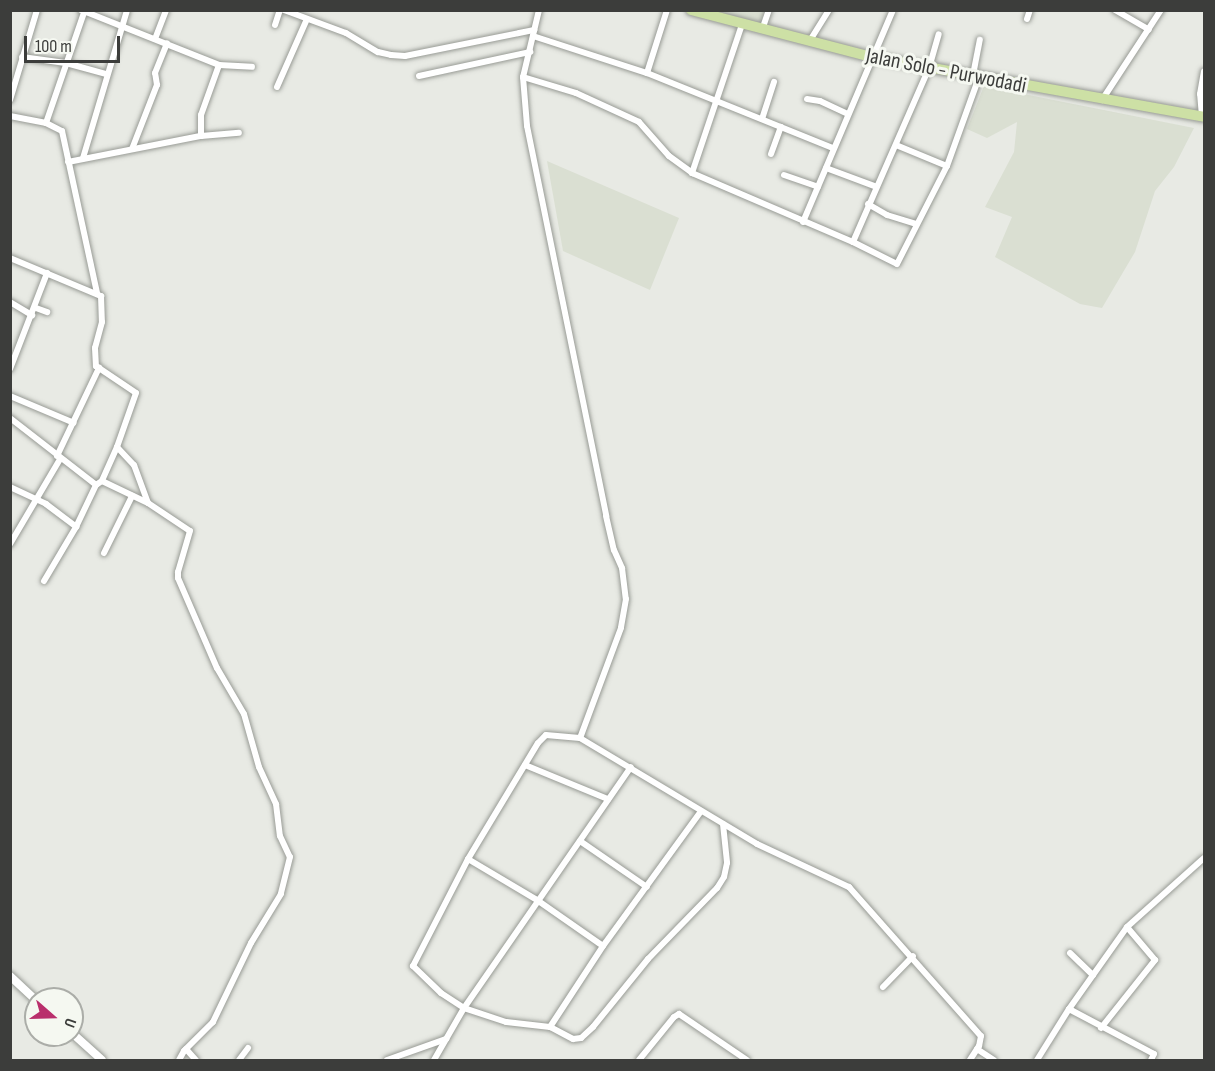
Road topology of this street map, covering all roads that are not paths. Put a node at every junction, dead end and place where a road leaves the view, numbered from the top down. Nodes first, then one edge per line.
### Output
1 (37, 10) edge
2 (127, 10) edge
3 (166, 10) edge
4 (282, 10) edge
5 (539, 10) edge
6 (667, 10) edge
7 (692, 10) edge
8 (769, 10) edge
9 (829, 10) edge
10 (893, 10) edge
11 (1030, 10) edge
12 (1115, 10) edge
13 (1161, 10) edge
14 (84, 11) edge
15 (307, 19) junction
16 (1027, 19) dead end
17 (742, 24) junction
18 (123, 25) junction
19 (275, 25) dead end
20 (1149, 30) junction
21 (762, 31) junction
22 (533, 33) junction
23 (939, 34) dead end
24 (155, 39) junction
25 (980, 40) dead end
26 (809, 42) junction
27 (167, 43) junction
28 (530, 52) junction
29 (22, 57) junction
30 (872, 57) junction
31 (66, 63) junction
32 (219, 65) junction
33 (252, 67) dead end
34 (929, 68) junction
35 (1204, 71) edge
36 (647, 73) junction
37 (106, 74) junction
38 (419, 76) dead end
39 (976, 76) junction
40 (524, 77) junction
41 (774, 82) dead end
42 (277, 87) dead end
43 (716, 99) junction
44 (807, 99) dead end
45 (10, 100) edge
46 (1102, 100) junction
47 (848, 114) junction
48 (10, 116) edge
49 (1203, 116) edge
50 (762, 119) junction
51 (46, 123) junction
52 (781, 127) junction
53 (239, 133) dead end
54 (201, 136) junction
55 (896, 145) junction
56 (833, 148) junction
57 (132, 149) junction
58 (771, 154) dead end
59 (83, 158) junction
60 (68, 162) junction
61 (947, 166) junction
62 (826, 168) junction
63 (692, 173) junction
64 (784, 176) dead end
65 (877, 187) junction
66 (818, 188) junction
67 (868, 204) junction
68 (803, 222) junction
69 (917, 224) junction
70 (853, 242) junction
71 (10, 258) edge
72 (47, 273) junction
73 (97, 292) junction
74 (10, 302) edge
75 (36, 308) junction
76 (47, 312) dead end
77 (32, 315) junction
78 (99, 368) junction
79 (10, 369) edge
80 (10, 396) edge
81 (10, 418) edge
82 (74, 423) junction
83 (117, 447) junction
84 (58, 458) junction
85 (99, 483) junction
86 (10, 488) edge
87 (132, 496) junction
88 (36, 501) junction
89 (148, 503) junction
90 (76, 526) junction
91 (10, 544) edge
92 (104, 553) dead end
93 (45, 580) dead end
94 (580, 738) junction
95 (525, 765) junction
96 (631, 767) junction
97 (608, 799) junction
98 (701, 810) junction
99 (723, 824) junction
100 (580, 841) junction
101 (1204, 858) edge
102 (468, 859) junction
103 (647, 887) junction
104 (537, 900) junction
105 (1127, 927) junction
106 (603, 946) junction
107 (1070, 953) dead end
108 (913, 956) junction
109 (1093, 975) junction
110 (10, 976) edge
111 (883, 987) dead end
112 (24, 989) edge
113 (464, 1008) junction
114 (1069, 1009) junction
115 (550, 1027) junction
116 (1101, 1028) junction
117 (446, 1039) junction
118 (84, 1044) edge
119 (248, 1048) dead end
120 (186, 1049) junction
121 (977, 1049) junction
122 (102, 1060) edge
123 (179, 1060) edge
124 (196, 1060) edge
125 (239, 1060) edge
126 (387, 1060) edge
127 (434, 1060) edge
128 (639, 1060) edge
129 (747, 1060) edge
130 (970, 1060) edge
131 (994, 1060) edge
132 (1037, 1060) edge
133 (1150, 1060) edge

1 - 29 street
2 - 18 street
3 - 24 street
4 - 15 street
4 - 19 street
5 - 22 street
6 - 36 street
7 - 17 main road, Jalan Solo - Purwodadi
8 - 21 street
9 - 26 street
10 - 30 street
11 - 16 street
12 - 20 street
13 - 20 street
14 - 18 street
14 - 31 street
15 - 22 street
15 - 42 street
17 - 21 main road, Jalan Solo - Purwodadi
17 - 43 street
18 - 24 street
18 - 37 street
20 - 46 street
21 - 26 main road, Jalan Solo - Purwodadi
22 - 28 street
22 - 36 street
23 - 34 street
24 - 27 street
25 - 39 street
26 - 30 main road, Jalan Solo - Purwodadi
27 - 32 street
27 - 57 street
28 - 38 street
28 - 40 street
29 - 31 street
29 - 45 street
30 - 34 main road, Jalan Solo - Purwodadi
30 - 47 street
31 - 37 street
31 - 51 street
32 - 33 street
32 - 54 street
34 - 39 main road, Jalan Solo - Purwodadi
34 - 55 street
35 - 49 street
36 - 43 street
37 - 59 street
39 - 46 main road, Jalan Solo - Purwodadi
39 - 61 street
40 - 63 street
40 - 94 street
41 - 50 street
43 - 50 street
43 - 63 street
44 - 47 street
46 - 49 main road, Jalan Solo - Purwodadi
47 - 56 street
48 - 51 street
50 - 52 street
51 - 60 street
52 - 56 street
52 - 58 street
53 - 54 street
54 - 57 street
55 - 61 street
55 - 65 street
56 - 62 street
57 - 59 street
59 - 60 street
60 - 73 street
61 - 69 street
62 - 65 street
62 - 66 street
63 - 68 street
64 - 66 street
65 - 67 street
66 - 68 street
67 - 69 street
67 - 70 street
68 - 70 street
69 - 70 street
71 - 72 street
72 - 73 street
72 - 75 street
73 - 78 street
74 - 77 street
75 - 76 street
75 - 77 street
77 - 79 street
78 - 82 street
78 - 83 street
80 - 82 street
81 - 84 street
82 - 84 street
83 - 85 street
83 - 89 street
84 - 85 street
84 - 88 street
85 - 87 street
85 - 90 street
86 - 88 street
87 - 89 street
87 - 92 street
88 - 90 street
88 - 91 street
89 - 120 street
90 - 93 street
94 - 95 street
94 - 96 street
95 - 97 street
95 - 102 street
96 - 97 street
96 - 98 street
97 - 100 street
98 - 99 street
98 - 103 street
99 - 108 street
99 - 115 street
100 - 103 street
100 - 104 street
101 - 105 street
102 - 104 street
102 - 113 street
103 - 106 street
104 - 106 street
104 - 113 street
105 - 109 street
105 - 116 street
106 - 115 street
107 - 109 street
108 - 111 street
108 - 121 street
109 - 114 street
110 - 112 street
113 - 115 street
113 - 117 street
114 - 116 street
114 - 132 street
116 - 133 street
117 - 126 street
117 - 127 street
118 - 122 street
119 - 125 street
120 - 123 street
120 - 124 street
121 - 130 street
121 - 131 street
128 - 129 street

